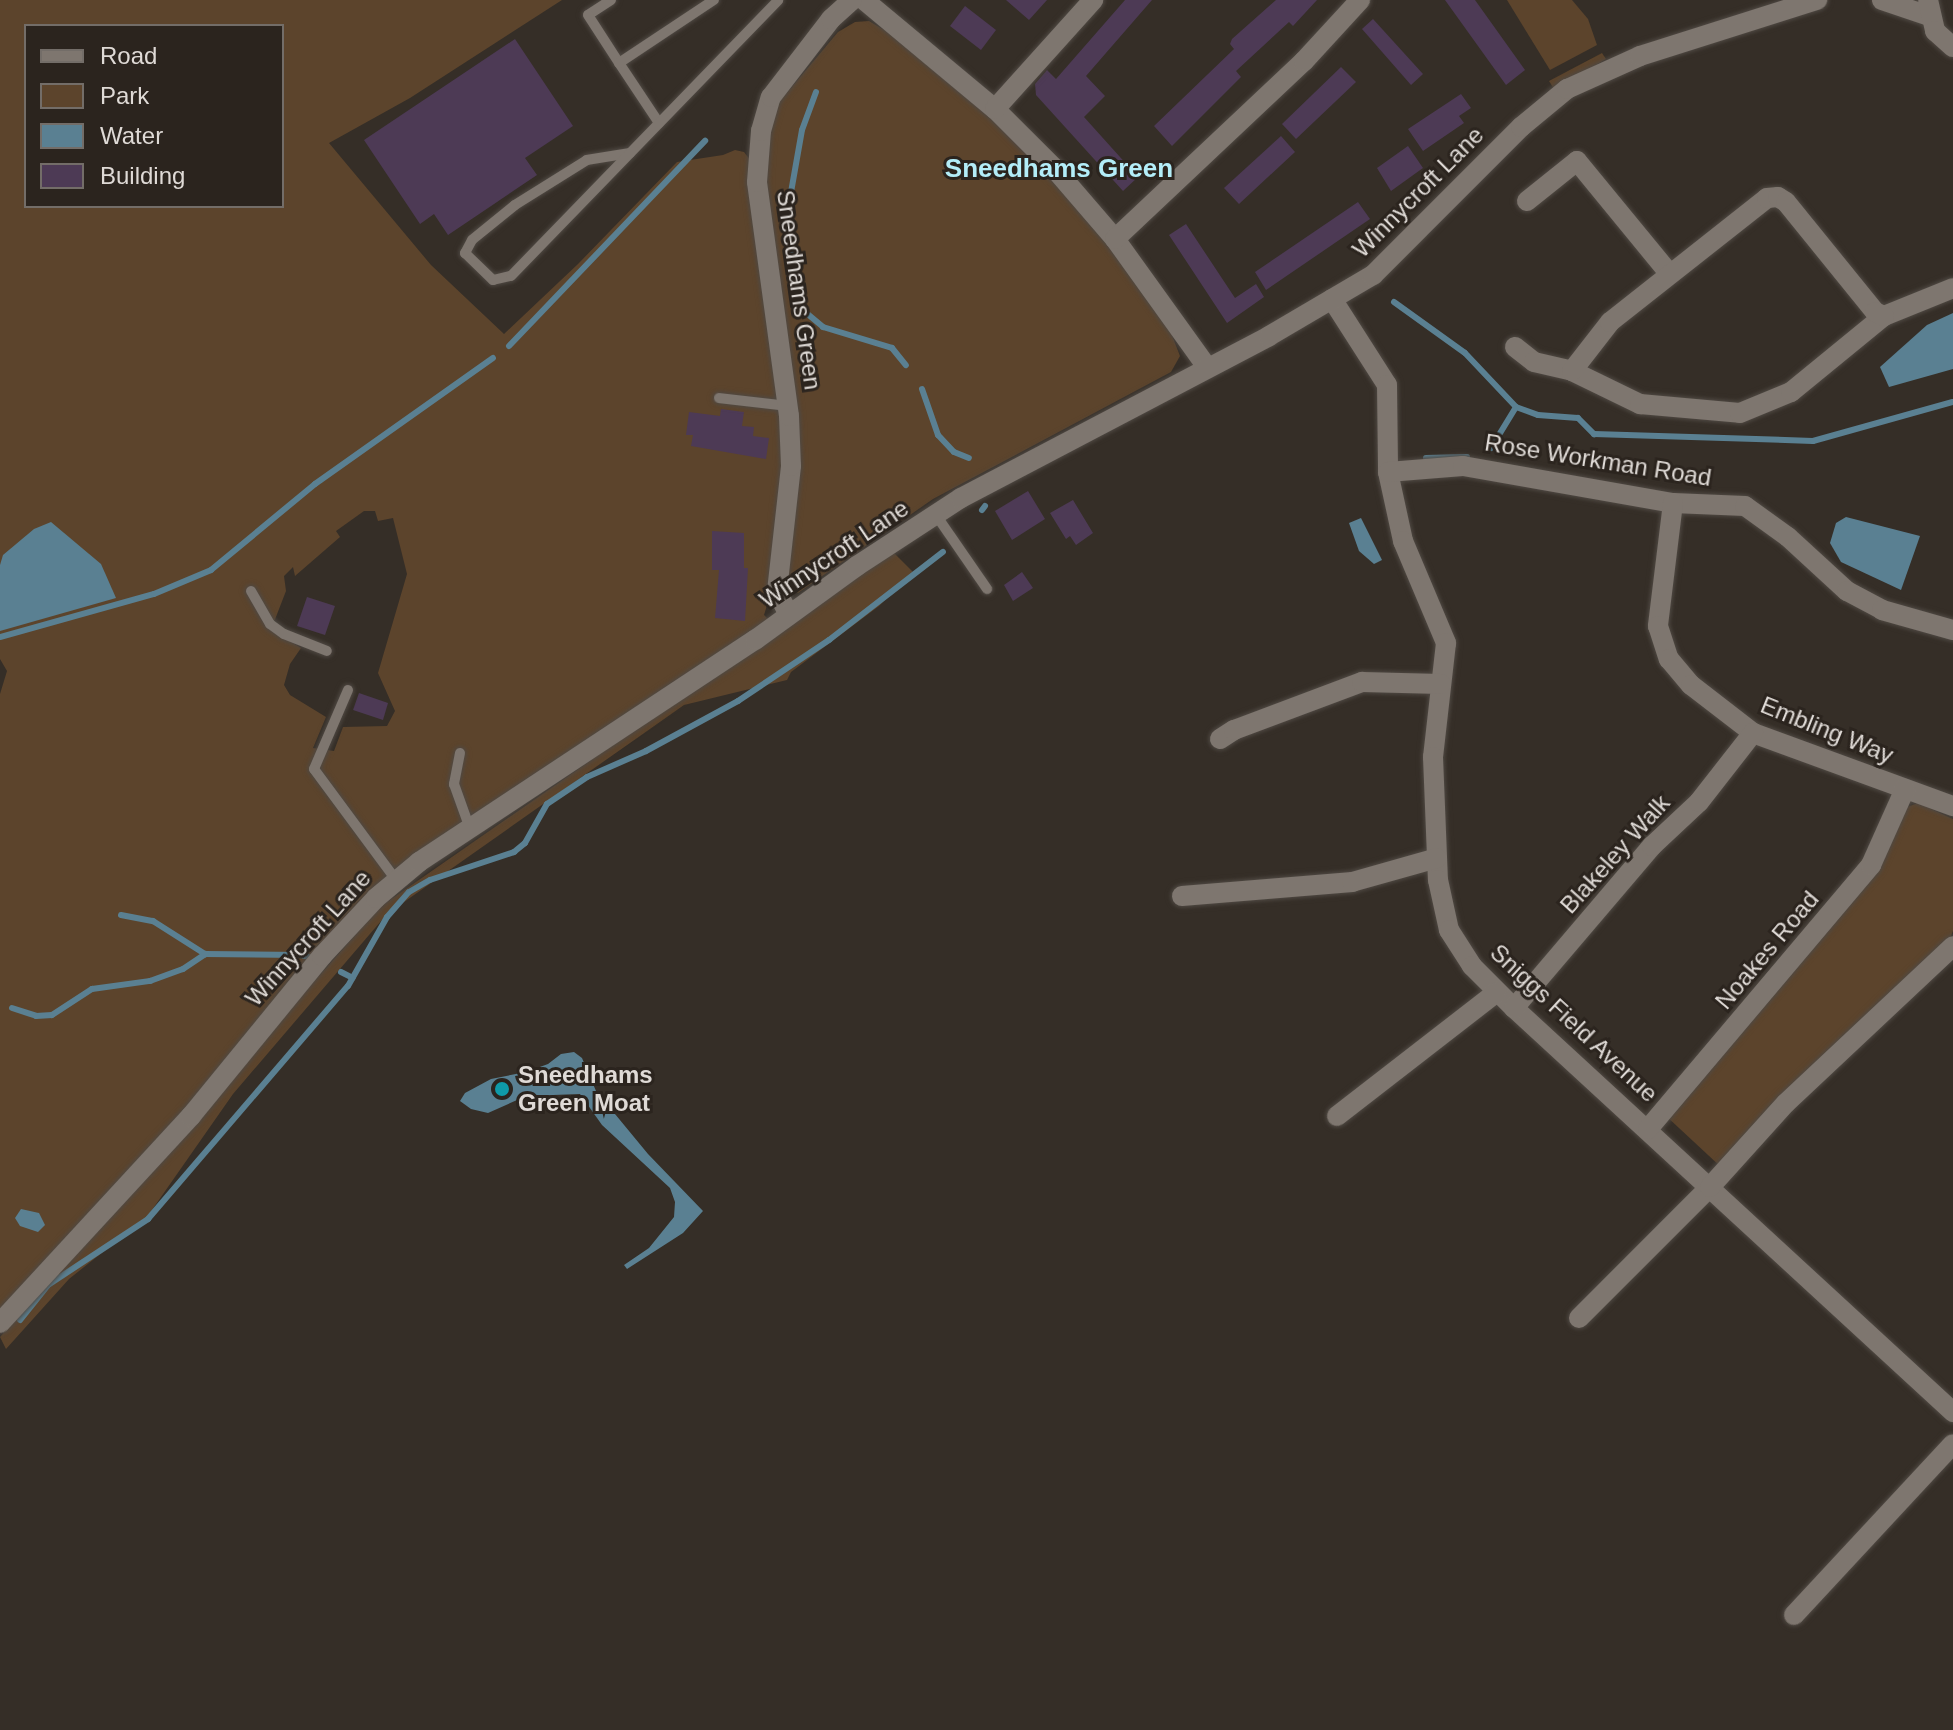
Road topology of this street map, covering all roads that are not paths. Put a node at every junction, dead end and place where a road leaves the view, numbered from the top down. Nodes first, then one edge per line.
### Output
1 (611, 0) edge
2 (714, 0) edge
3 (778, 0) edge
4 (852, 0) edge
5 (864, 0) edge
6 (1093, 0) edge
7 (1360, 0) edge
8 (1817, 0) edge
9 (1882, 0) edge
10 (1928, 8) edge
11 (1953, 47) edge
12 (619, 63) junction
13 (995, 109) junction
14 (659, 123) junction
15 (630, 153) junction
16 (1527, 201) dead end
17 (1115, 239) junction
18 (1669, 273) junction
19 (1953, 288) edge
20 (1332, 299) junction
21 (1884, 316) junction
22 (1515, 347) dead end
23 (1207, 367) junction
24 (1572, 371) junction
25 (719, 398) dead end
26 (789, 406) junction
27 (1388, 472) junction
28 (1673, 503) junction
29 (936, 515) junction
30 (987, 589) dead end
31 (251, 591) dead end
32 (789, 615) junction
33 (1953, 630) edge
34 (327, 651) dead end
35 (1441, 684) junction
36 (348, 690) dead end
37 (1753, 733) junction
38 (1220, 739) dead end
39 (460, 753) dead end
40 (1905, 789) junction
41 (1953, 806) edge
42 (469, 826) junction
43 (1437, 858) junction
44 (396, 880) junction
45 (1182, 896) dead end
46 (1953, 946) edge
47 (1497, 992) junction
48 (1514, 1008) junction
49 (1337, 1116) dead end
50 (1648, 1129) junction
51 (1710, 1187) junction
52 (1579, 1318) dead end
53 (0, 1323) edge
54 (1953, 1412) edge
55 (1953, 1444) edge
56 (1794, 1615) dead end

1 - 12 lane
2 - 12 lane
3 - 14 lane
4 - 26 street, Sneedhams Green
5 - 13 street
6 - 13 street
7 - 17 street
8 - 20 street, Winnycroft Lane
9 - 10 street
10 - 11 street
12 - 14 lane
13 - 17 street
14 - 15 lane
15 - 15 lane
16 - 18 street
17 - 23 street
18 - 21 street
18 - 24 street
19 - 21 street
20 - 23 street, Winnycroft Lane
20 - 27 street, Sniggs Field Avenue
21 - 24 street
22 - 24 street
23 - 29 street, Winnycroft Lane
25 - 26 lane
26 - 32 street, Sneedhams Green
27 - 28 street, Rose Workman Road
27 - 35 street, Sniggs Field Avenue
28 - 33 street, Rose Workman Road
28 - 37 street, Embling Way
29 - 30 lane
29 - 32 street, Winnycroft Lane
31 - 34 lane
32 - 42 street, Winnycroft Lane
35 - 38 street
35 - 43 street, Sniggs Field Avenue
36 - 44 lane
37 - 40 street, Embling Way
37 - 48 street, Blakeley Walk
39 - 42 lane
40 - 41 street, Embling Way
40 - 50 street, Noakes Road
42 - 44 street, Winnycroft Lane
43 - 45 street
43 - 47 street, Sniggs Field Avenue
44 - 53 street, Winnycroft Lane
46 - 51 street
47 - 48 street, Sniggs Field Avenue
47 - 49 street
48 - 50 street, Sniggs Field Avenue
50 - 51 street, Sniggs Field Avenue
51 - 52 street
51 - 54 street, Sniggs Field Avenue
55 - 56 street

